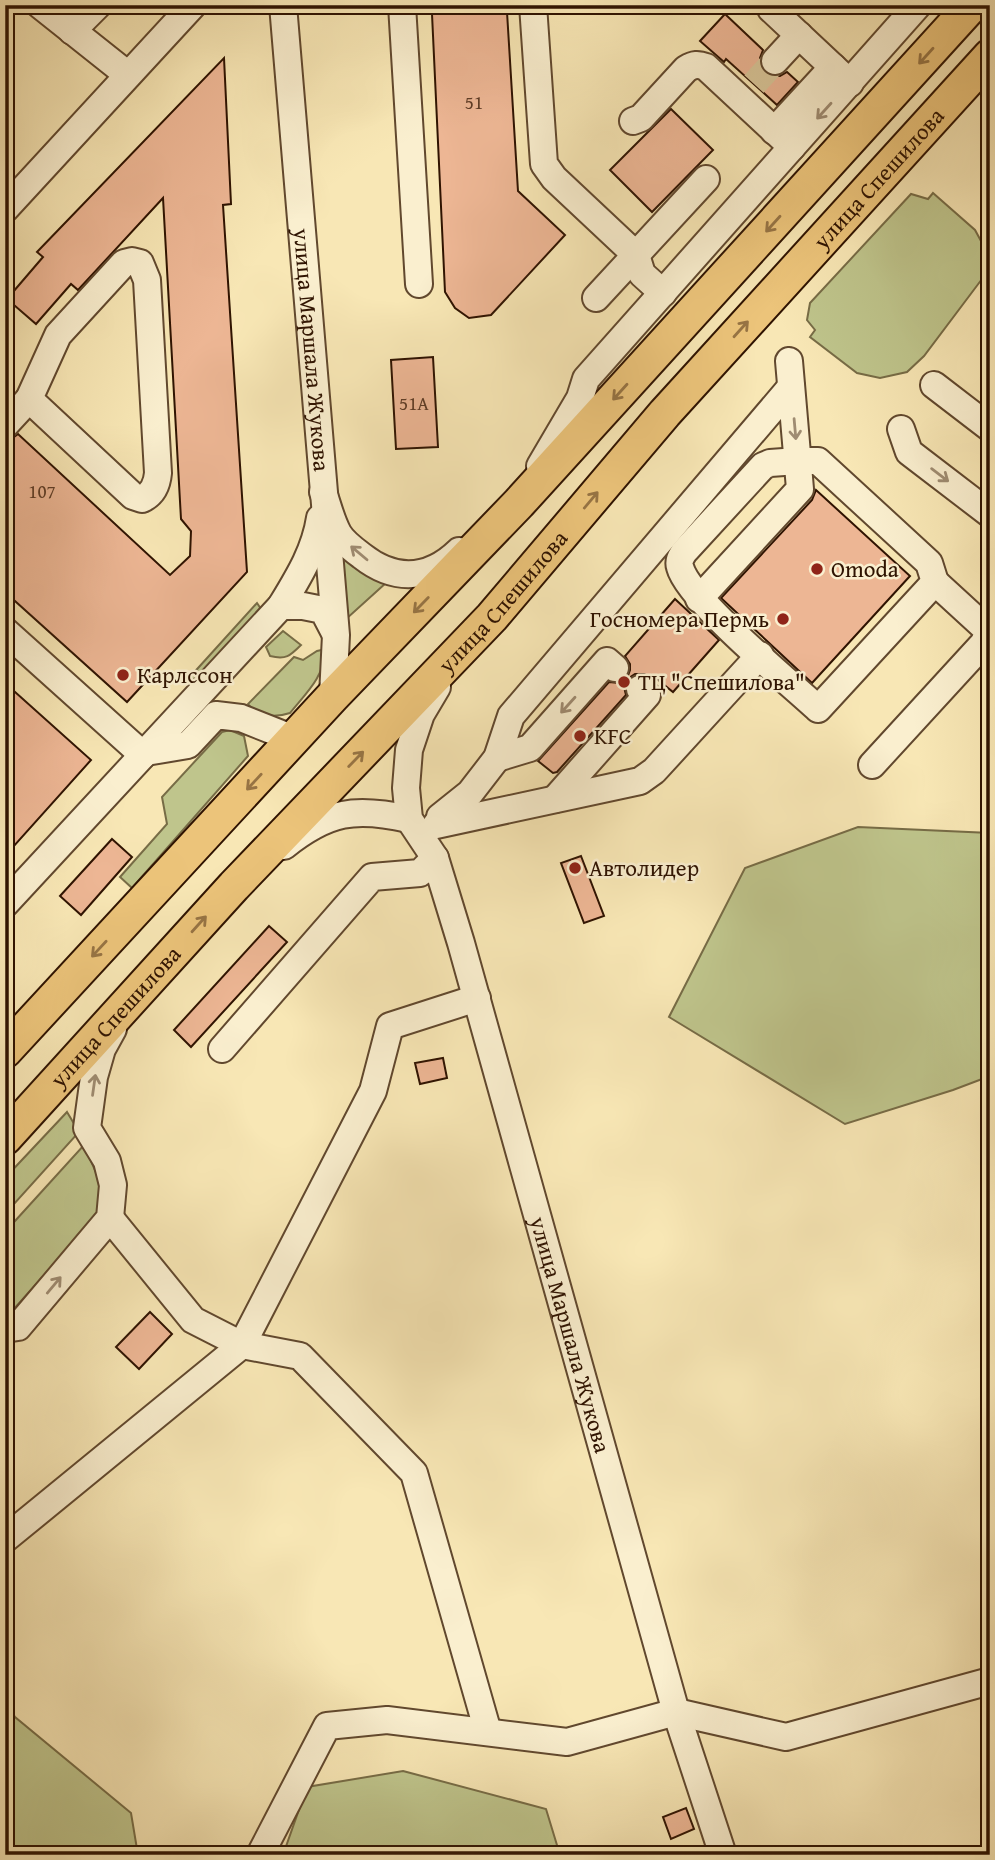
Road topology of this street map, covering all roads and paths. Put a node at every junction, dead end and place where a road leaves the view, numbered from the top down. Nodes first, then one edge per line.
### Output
1 (40, 5) edge
2 (98, 5) edge
3 (193, 5) edge
4 (283, 5) edge
5 (402, 5) edge
6 (533, 5) edge
7 (918, 5) edge
8 (972, 5) edge
9 (771, 9) dead end
10 (72, 31) junction
11 (799, 35) junction
12 (990, 56) edge
13 (775, 61) tunnel mouth
14 (128, 75) junction
15 (841, 75) junction
16 (633, 121) dead end
17 (783, 139) junction
18 (706, 179) dead end
19 (5, 209) edge
20 (636, 255) junction
21 (419, 284) dead end
22 (663, 293) junction
23 (596, 298) dead end
24 (934, 385) dead end
25 (29, 399) junction
26 (5, 425) edge
27 (990, 428) edge
28 (901, 429) dead end
29 (798, 461) junction
30 (323, 492) junction
31 (519, 503) junction
32 (990, 514) edge
33 (935, 582) junction
34 (699, 599) junction
35 (281, 606) junction
36 (492, 617) junction
37 (5, 631) edge
38 (336, 635) junction
39 (760, 655) junction
40 (615, 668) dead end
41 (640, 689) dead end
42 (333, 696) junction
43 (294, 739) junction
44 (144, 754) junction
45 (497, 758) junction
46 (872, 765) dead end
47 (555, 799) junction
48 (440, 817) dead end
49 (413, 824) junction
50 (435, 858) junction
51 (234, 886) junction
52 (8, 896) edge
53 (477, 998) junction
54 (127, 1005) junction
55 (222, 1049) dead end
56 (5, 1051) edge
57 (5, 1138) edge
58 (110, 1218) junction
59 (5, 1329) edge
60 (242, 1345) junction
61 (5, 1539) edge
62 (990, 1681) edge
63 (676, 1712) junction
64 (488, 1732) junction
65 (260, 1855) edge
66 (723, 1855) edge

1 - 10 street
2 - 10 street
3 - 14 street
4 - 30 street, улица Маршала Жукова
5 - 21 street
6 - 20 street
7 - 15 street
8 -> 31 main road, улица Спешилова
9 - 11 street
10 - 14 street
11 - 13 street
11 - 15 street
36 -> 12 main road, улица Спешилова
14 - 19 street
15 - 17 street
16 - 17 street
17 - 22 street
18 - 20 street
20 - 22 street
20 - 23 street
22 - 31 street
24 - 27 street
25 - 25 street
25 - 26 street
28 -> 32 street
29 - 33 street
29 - 34 street
29 - 34 street
45 -> 29 street
31 -> 30 street
30 - 35 street
30 - 38 street, улица Маршала Жукова
31 -> 42 main road, улица Спешилова
33 - 39 street
33 - 46 street
34 - 39 street
35 - 38 street
35 - 44 street
36 - 49 street
51 -> 36 main road, улица Спешилова
37 - 44 street
38 - 42 street, улица Маршала Жукова
39 - 47 street
40 -> 45 street
41 - 47 street
42 - 43 main road, улица Спешилова
43 - 44 street
43 -> 56 main road, улица Спешилова
44 - 52 street
45 - 48 street
47 - 49 street
49 - 50 street, улица Маршала Жукова
49 - 51 street
50 - 53 street, улица Маршала Жукова
50 - 55 street
54 -> 51 main road, улица Спешилова
53 - 60 street
53 - 63 street, улица Маршала Жукова
54 - 57 main road, улица Спешилова
58 -> 54 street
59 -> 58 street
58 - 60 street
60 - 61 street
60 - 64 street
62 - 63 street
63 - 64 street
63 - 66 street, улица Маршала Жукова
64 - 65 street

